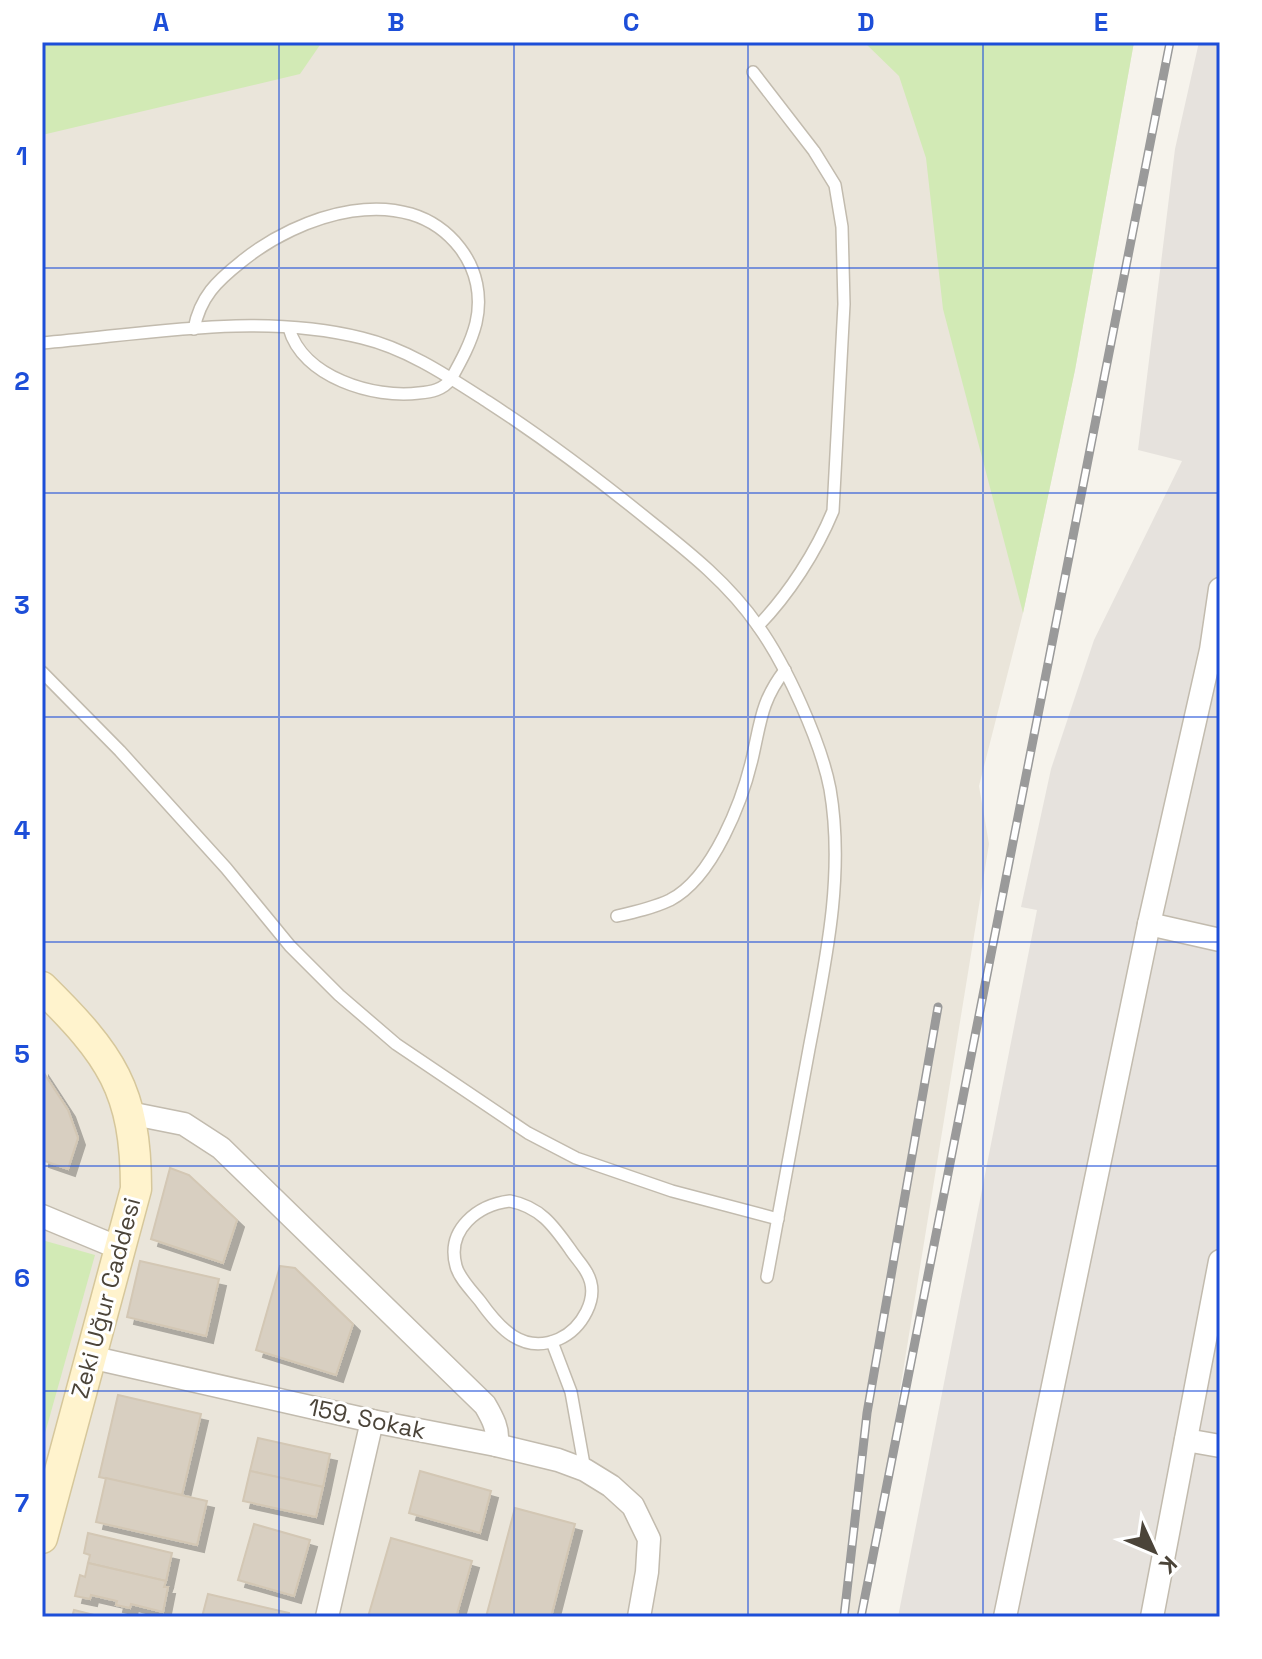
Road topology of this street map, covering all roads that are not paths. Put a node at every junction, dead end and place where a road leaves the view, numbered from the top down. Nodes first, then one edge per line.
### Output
1 (753, 72) dead end
2 (289, 328) junction
3 (194, 329) junction
4 (42, 343) edge
5 (451, 379) junction
6 (1220, 589) edge
7 (758, 626) junction
8 (1215, 651) edge
9 (785, 670) junction
10 (42, 672) edge
11 (617, 916) dead end
12 (1149, 924) junction
13 (1220, 940) edge
14 (42, 987) edge
15 (129, 1113) junction
16 (42, 1216) edge
17 (778, 1219) junction
18 (119, 1248) junction
19 (1220, 1261) edge
20 (767, 1277) dead end
21 (1214, 1328) edge
22 (552, 1342) junction
23 (90, 1357) junction
24 (372, 1421) junction
25 (1186, 1440) junction
26 (496, 1445) junction
27 (1220, 1446) edge
28 (585, 1470) junction
29 (42, 1538) edge
30 (327, 1617) edge
31 (639, 1617) edge
32 (1005, 1617) edge
33 (1152, 1617) edge

1 - 7 lane
2 - 3 lane
2 - 5 lane
2 - 5 lane
3 - 4 lane
3 - 5 lane
5 - 7 lane
6 - 8 street
7 - 9 lane
8 - 12 street
9 - 11 lane
9 - 17 lane
10 - 17 lane
12 - 13 street
12 - 32 street
14 - 15 main road, Zeki Uğur Caddesi
15 - 18 main road, Zeki Uğur Caddesi
15 - 26 street
16 - 18 street
17 - 20 lane
18 - 23 main road, Zeki Uğur Caddesi
19 - 21 street
21 - 25 street
22 - 22 lane
22 - 28 lane
23 - 24 street, 159. Sokak
23 - 29 main road, Zeki Uğur Caddesi
24 - 26 street, 159. Sokak
24 - 30 street
25 - 27 street
25 - 33 street
26 - 28 street, 159. Sokak
28 - 31 street, 159. Sokak

